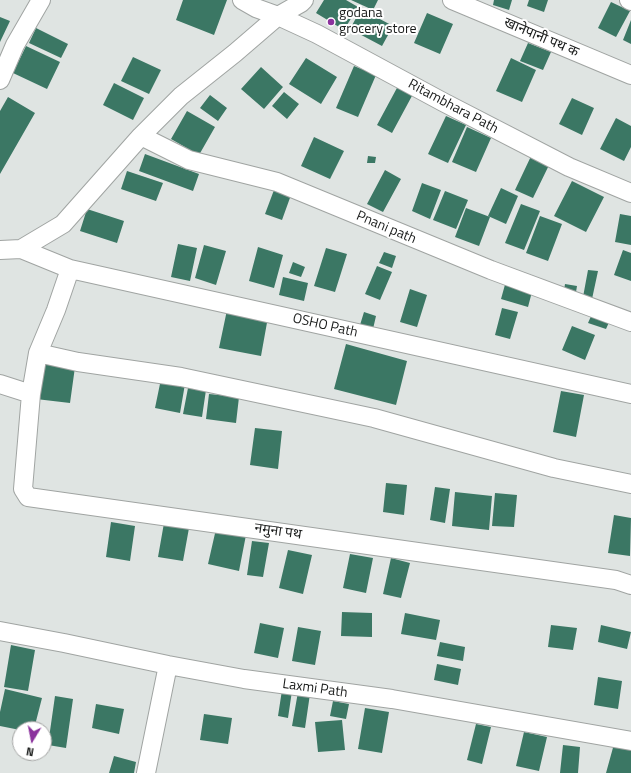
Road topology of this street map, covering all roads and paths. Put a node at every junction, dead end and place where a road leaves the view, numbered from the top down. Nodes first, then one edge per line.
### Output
1 (41, 0) edge
2 (242, 0) edge
3 (304, 0) edge
4 (452, 0) edge
5 (278, 16) junction
6 (631, 75) edge
7 (0, 80) edge
8 (141, 136) junction
9 (631, 193) edge
10 (22, 248) junction
11 (0, 250) edge
12 (70, 269) junction
13 (631, 322) edge
14 (38, 353) junction
15 (0, 384) edge
16 (31, 394) junction
17 (631, 394) edge
18 (631, 484) edge
19 (631, 585) edge
20 (0, 631) edge
21 (168, 665) junction
22 (631, 740) edge
23 (146, 773) edge

1 - 7 street
2 - 5 street, Ritambhara Path
3 - 5 street
4 - 6 street, खानेपानी पथ क
5 - 8 street
5 - 9 street, Ritambhara Path
8 - 10 street
8 - 13 street, Pnani path
10 - 11 street
10 - 12 street, OSHO Path
12 - 14 street, नमुना पथ
12 - 17 street, OSHO Path
14 - 16 street, नमुना पथ
14 - 18 street
15 - 16 street
16 - 19 street, नमुना पथ
20 - 21 street, Laxmi Path
21 - 22 street, Laxmi Path
21 - 23 street

